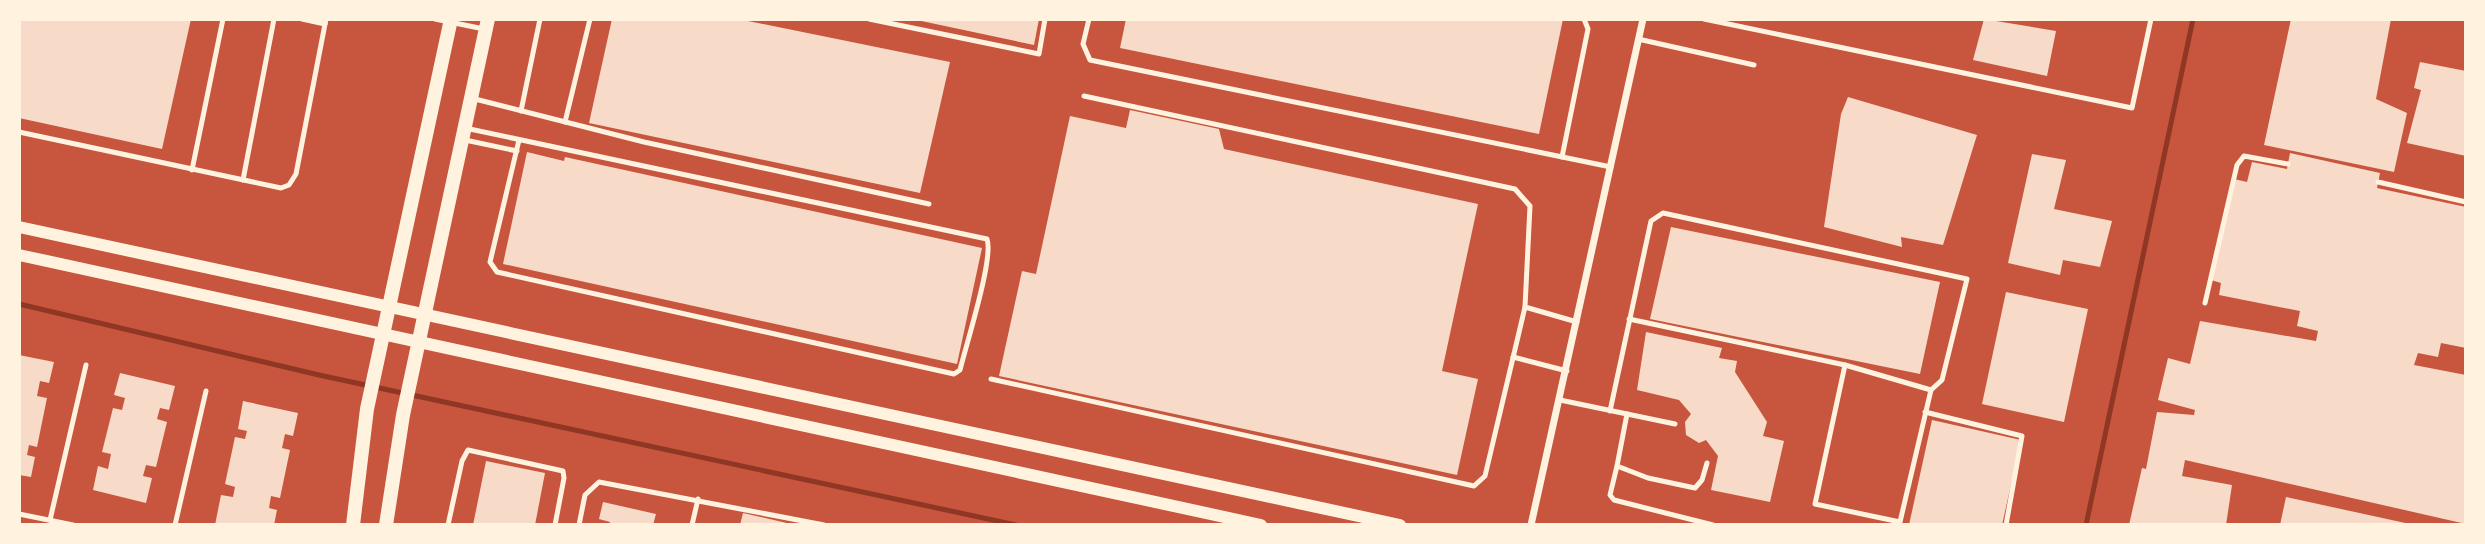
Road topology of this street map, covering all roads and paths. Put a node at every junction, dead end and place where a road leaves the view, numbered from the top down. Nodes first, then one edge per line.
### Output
1 (223, 19) edge
2 (274, 19) edge
3 (302, 19) edge
4 (540, 19) edge
5 (590, 19) edge
6 (869, 19) edge
7 (1045, 19) edge
8 (1088, 19) edge
9 (1584, 19) edge
10 (1643, 19) edge
11 (1704, 19) edge
12 (2151, 19) edge
13 (445, 20) edge
14 (325, 22) edge
15 (487, 24) edge
16 (1638, 40) junction
17 (1754, 65) dead end
18 (1084, 96) dead end
19 (471, 98) junction
20 (521, 111) junction
21 (565, 122) junction
22 (19, 132) edge
23 (464, 134) junction
24 (519, 141) junction
25 (517, 151) junction
26 (1562, 157) junction
27 (2288, 164) dead end
28 (1611, 167) junction
29 (192, 170) junction
30 (243, 180) junction
31 (2378, 182) dead end
32 (2466, 202) edge
33 (929, 204) dead end
34 (19, 227) edge
35 (19, 255) edge
36 (2204, 303) dead end
37 (388, 306) junction
38 (1525, 307) junction
39 (425, 313) junction
40 (1629, 319) junction
41 (1577, 322) junction
42 (382, 334) junction
43 (418, 342) junction
44 (1513, 356) junction
45 (86, 365) dead end
46 (1845, 365) junction
47 (1567, 370) junction
48 (991, 379) dead end
49 (1931, 390) junction
50 (206, 391) dead end
51 (1560, 400) junction
52 (1610, 411) junction
53 (1925, 412) junction
54 (1627, 414) junction
55 (1675, 424) dead end
56 (1707, 463) dead end
57 (1617, 466) junction
58 (698, 499) junction
59 (19, 514) edge
60 (50, 520) junction
61 (1900, 524) edge
62 (72, 525) edge
63 (175, 525) edge
64 (353, 525) edge
65 (386, 525) edge
66 (448, 525) edge
67 (555, 525) edge
68 (579, 525) edge
69 (692, 525) edge
70 (824, 525) edge
71 (1261, 525) edge
72 (1400, 525) edge
73 (1531, 525) edge
74 (1713, 525) edge
75 (2006, 525) edge

1 - 29 lane
2 - 30 lane
3 - 14 lane
4 - 20 lane
5 - 21 lane
6 - 7 lane
8 - 26 lane
9 - 26 lane
10 - 16 street
11 - 12 lane
13 - 15 lane
13 - 37 main road
14 - 30 lane
15 - 19 main road
16 - 17 lane
16 - 28 street
18 - 38 lane
19 - 20 lane
19 - 23 main road
20 - 21 lane
21 - 33 lane
22 - 29 lane
23 - 24 lane
23 - 25 lane
23 - 39 main road
24 - 25 lane
24 - 25 lane
26 - 28 lane
27 - 36 lane
28 - 41 street
29 - 30 lane
31 - 32 lane
34 - 37 street
35 - 42 street
37 - 39 street
37 - 42 main road
38 - 41 lane
38 - 44 lane
39 - 43 main road
39 - 72 street
40 - 46 lane
40 - 49 lane
40 - 52 lane
41 - 47 street
42 - 43 street
42 - 64 main road
43 - 65 main road
43 - 71 street
44 - 47 lane
44 - 48 lane
45 - 60 lane
46 - 49 lane
46 - 61 lane
47 - 51 street
49 - 53 lane
50 - 63 lane
51 - 52 lane
51 - 73 street
52 - 54 lane
53 - 61 lane
53 - 75 lane
54 - 55 lane
54 - 57 lane
56 - 57 lane
57 - 74 lane
58 - 68 lane
58 - 69 lane
58 - 70 lane
59 - 60 lane
60 - 62 lane
66 - 67 lane

